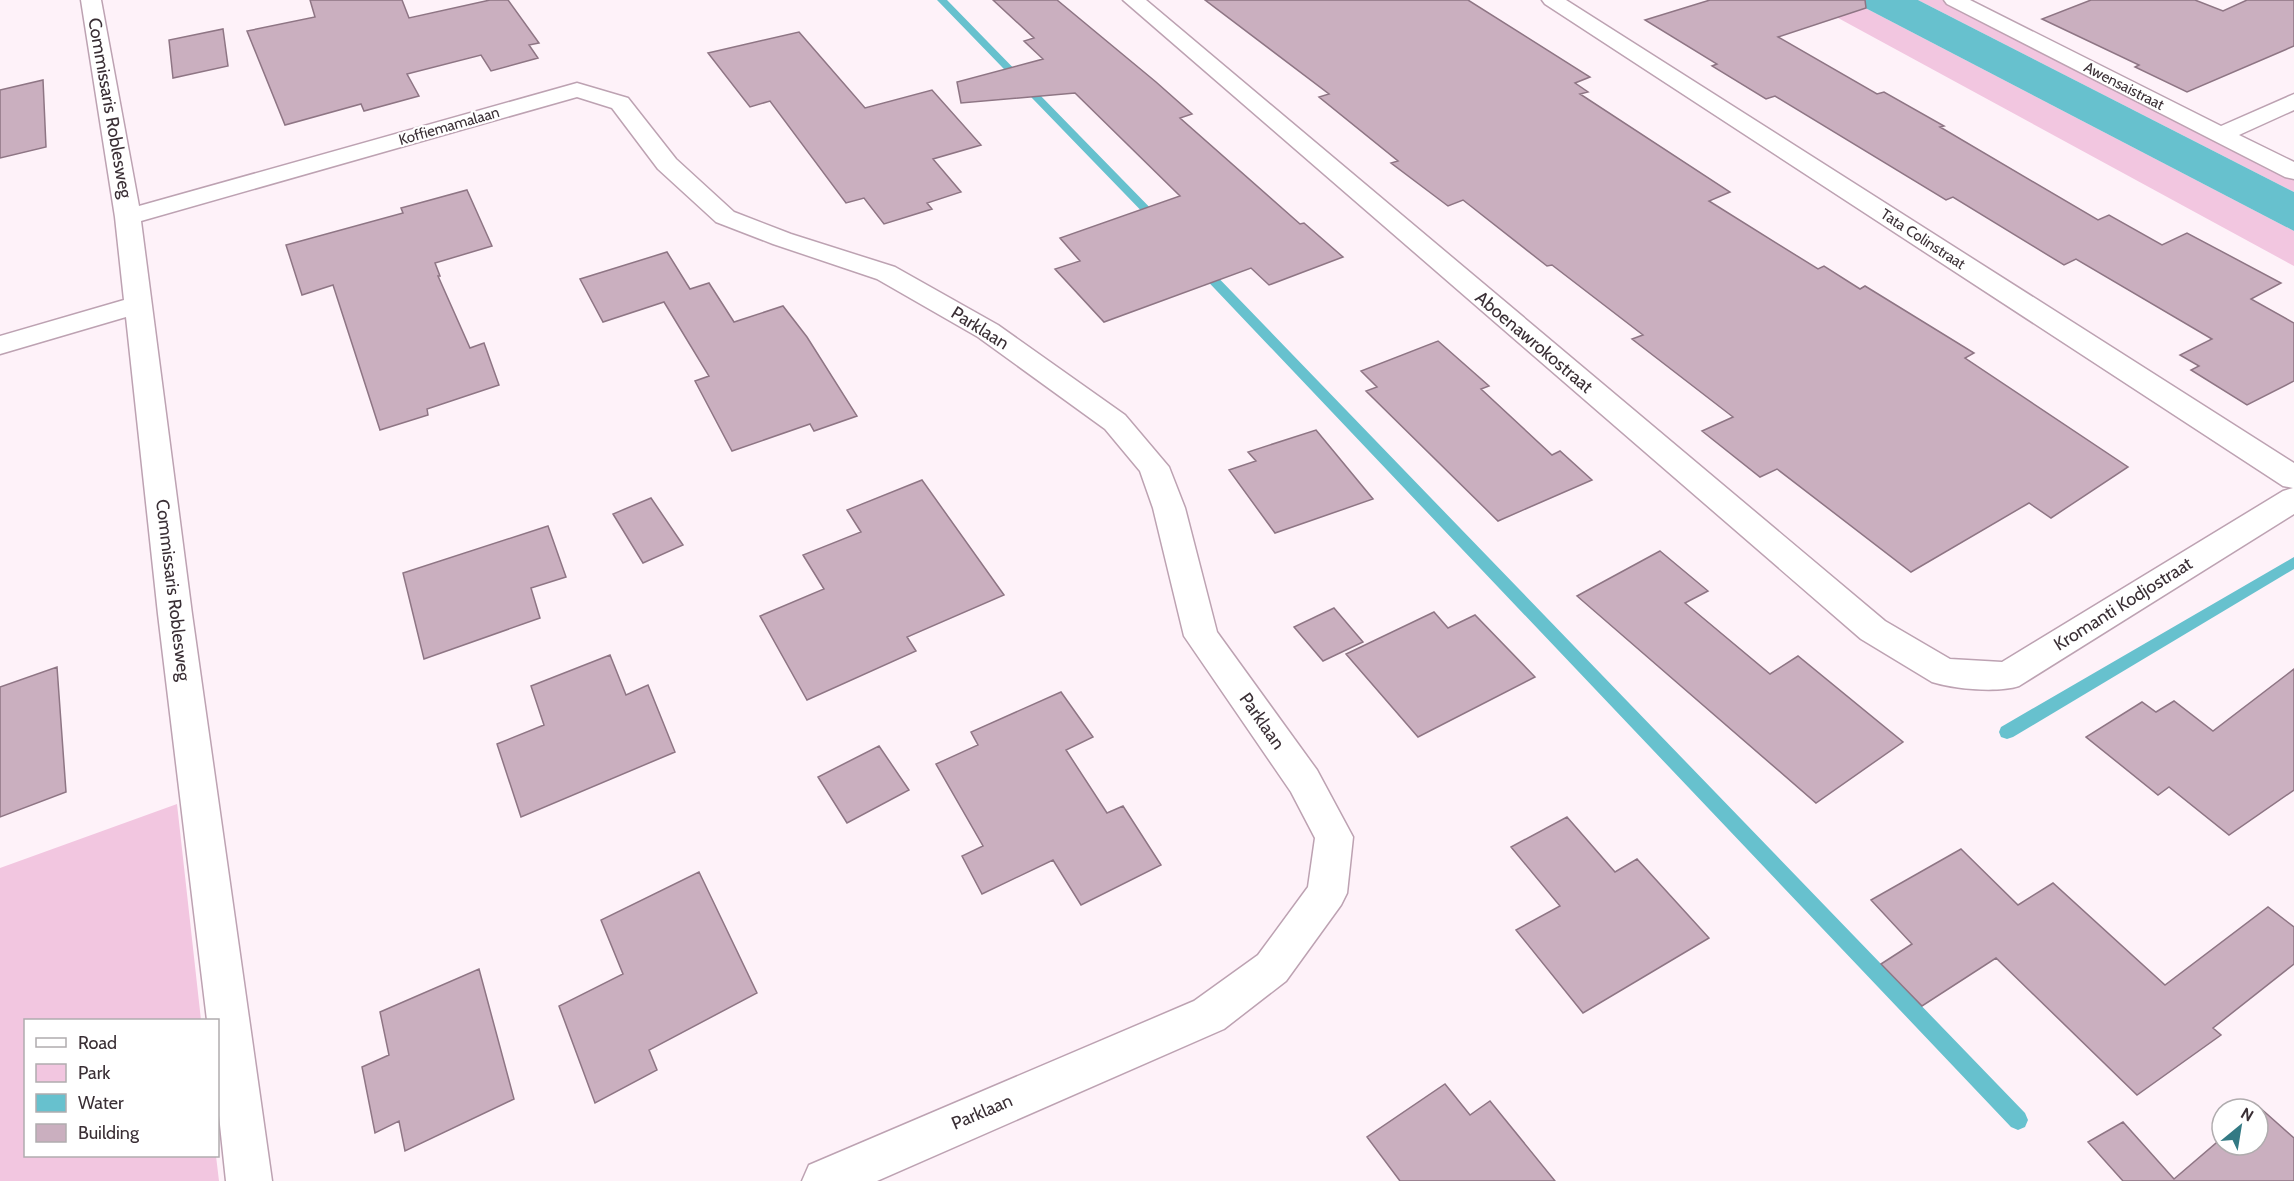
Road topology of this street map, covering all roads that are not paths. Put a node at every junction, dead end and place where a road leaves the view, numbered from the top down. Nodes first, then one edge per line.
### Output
1 (91, 0) edge
2 (1133, 0) edge
3 (1552, 0) edge
4 (1955, 0) edge
5 (2294, 101) edge
6 (2220, 135) junction
7 (2294, 172) edge
8 (128, 217) junction
9 (725, 217) joint
10 (139, 305) junction
11 (0, 345) edge
12 (2294, 478) edge
13 (2294, 499) edge
14 (1944, 672) joint
15 (249, 1181) edge
16 (825, 1181) edge

1 - 8 street, Commissaris Roblesweg
2 - 14 street, Aboenawrokostraat
3 - 12 street, Tata Colinstraat
4 - 6 street, Awensaistraat
5 - 6 street
6 - 7 street, Awensaistraat
8 - 9 street, Koffiemamalaan
8 - 10 street, Commissaris Roblesweg
9 - 16 street, Parklaan
10 - 11 street
10 - 15 street, Commissaris Roblesweg
13 - 14 street, Kromanti Kodjostraat

